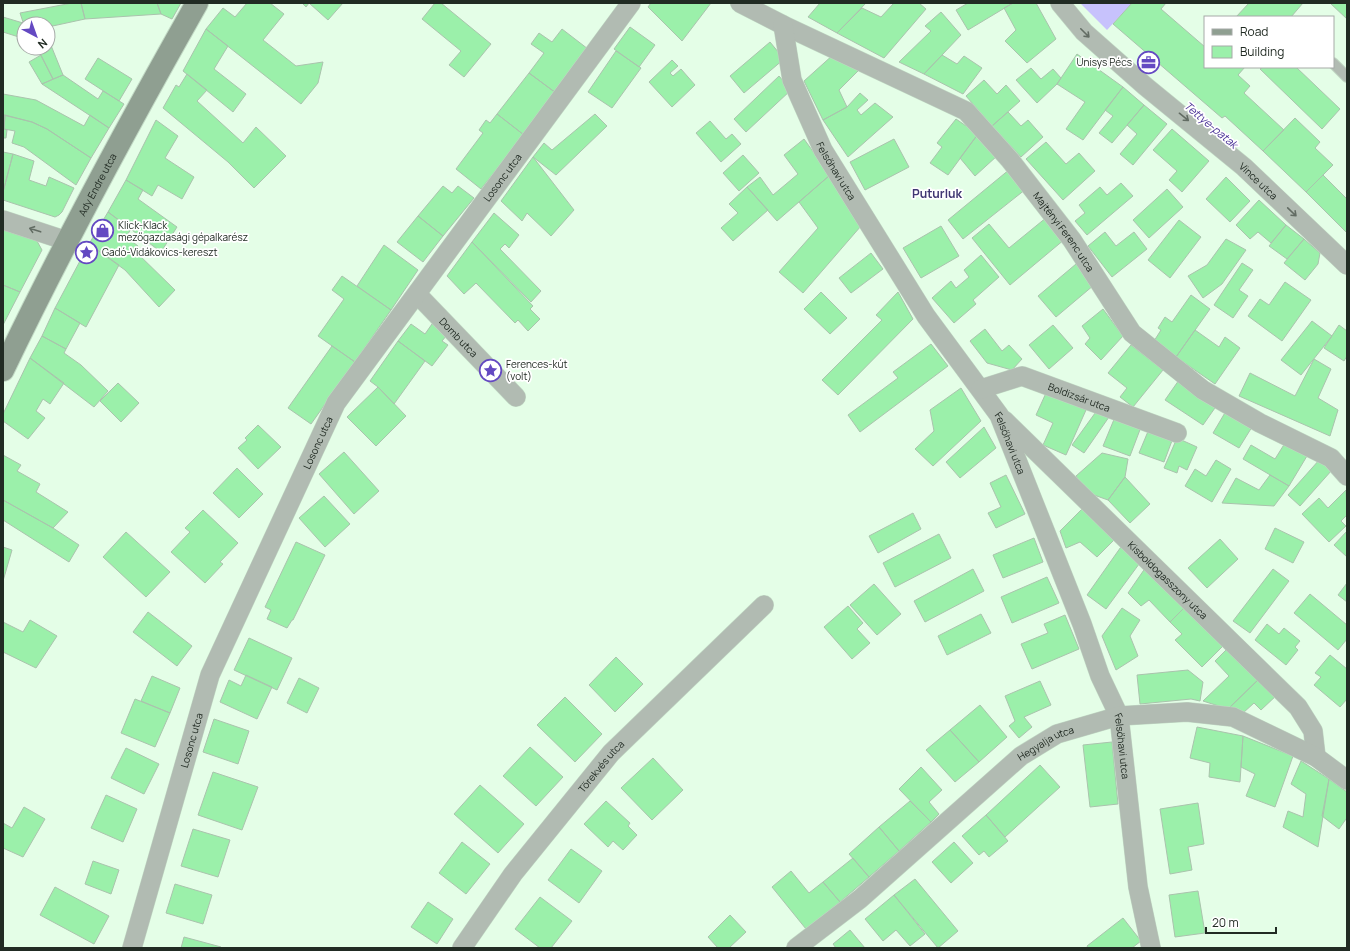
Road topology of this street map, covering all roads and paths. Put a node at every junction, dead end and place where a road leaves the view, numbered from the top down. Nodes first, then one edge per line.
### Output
1 (197, 3) edge
2 (631, 3) edge
3 (740, 3) edge
4 (1060, 3) edge
5 (783, 25) junction
6 (1334, 64) edge
7 (1347, 77) edge
8 (3, 220) edge
9 (67, 241) junction
10 (1347, 265) edge
11 (417, 294) junction
12 (3, 370) edge
13 (980, 389) junction
14 (516, 397) dead end
15 (999, 415) junction
16 (1177, 433) dead end
17 (1339, 457) edge
18 (1347, 476) edge
19 (764, 604) dead end
20 (1119, 716) junction
21 (1316, 757) junction
22 (1347, 780) edge
23 (132, 948) edge
24 (462, 948) edge
25 (796, 948) edge
26 (1151, 948) edge

1 - 9 street, Ady Endre utca
2 - 11 street, Losonc utca
3 - 5 street
4 -> 10 street, Vince utca
5 - 13 street, Felsőhavi utca
5 - 17 street, Majtényi Ferenc utca
6 - 7 lane
9 -> 8 street
9 - 12 street, Ady Endre utca
11 - 14 street, Domb utca
11 - 23 street, Losonc utca
13 - 15 street, Felsőhavi utca
13 - 16 street, Boldizsár utca
15 - 20 street, Felsőhavi utca
15 - 21 street, Kisboldogasszony utca
17 - 18 street
19 - 24 street, Törekvés utca
20 - 21 street, Hegyalja utca
20 - 25 street, Hegyalja utca
20 - 26 street, Felsőhavi utca
21 - 22 street, Hegyalja utca

